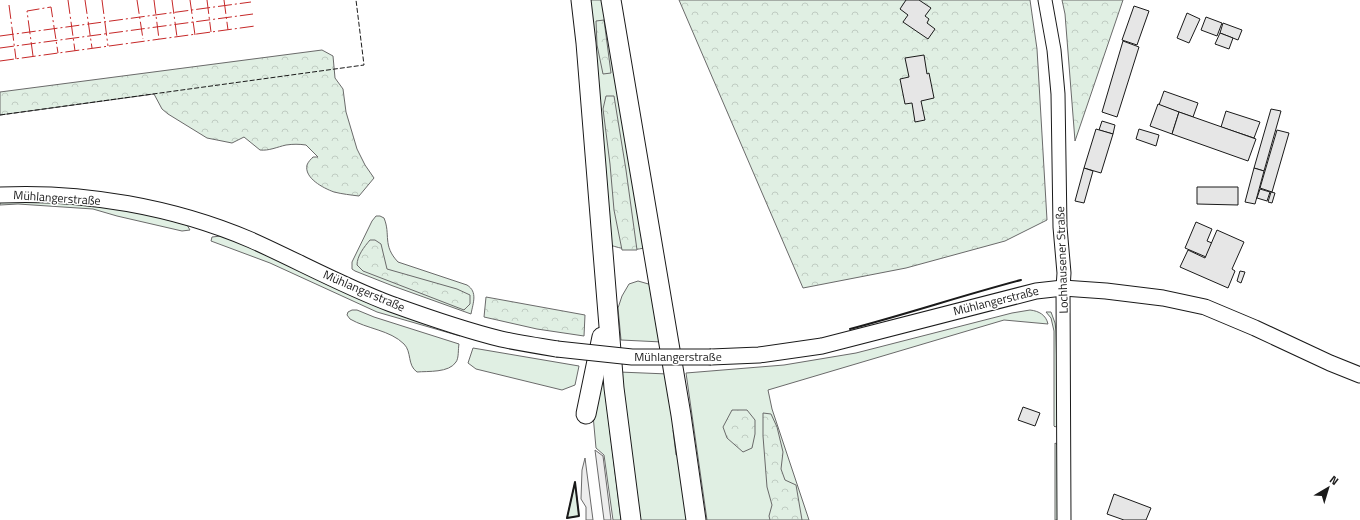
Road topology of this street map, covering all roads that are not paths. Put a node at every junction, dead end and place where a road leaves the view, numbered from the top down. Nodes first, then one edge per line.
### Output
1 (581, 0) edge
2 (611, 0) edge
3 (1045, 0) edge
4 (0, 195) edge
5 (1063, 288) junction
6 (607, 308) junction
7 (1360, 375) edge
8 (586, 414) dead end
9 (630, 520) edge
10 (696, 520) edge
11 (1064, 520) edge

1 - 6 highway
2 - 10 highway
3 - 5 street, Lochhausener Straße
4 - 5 main road, Mühlangerstraße, bridge
5 - 7 main road, Mühlangerstraße
5 - 11 street, Lochhausener Straße
6 - 8 highway
6 - 9 highway

